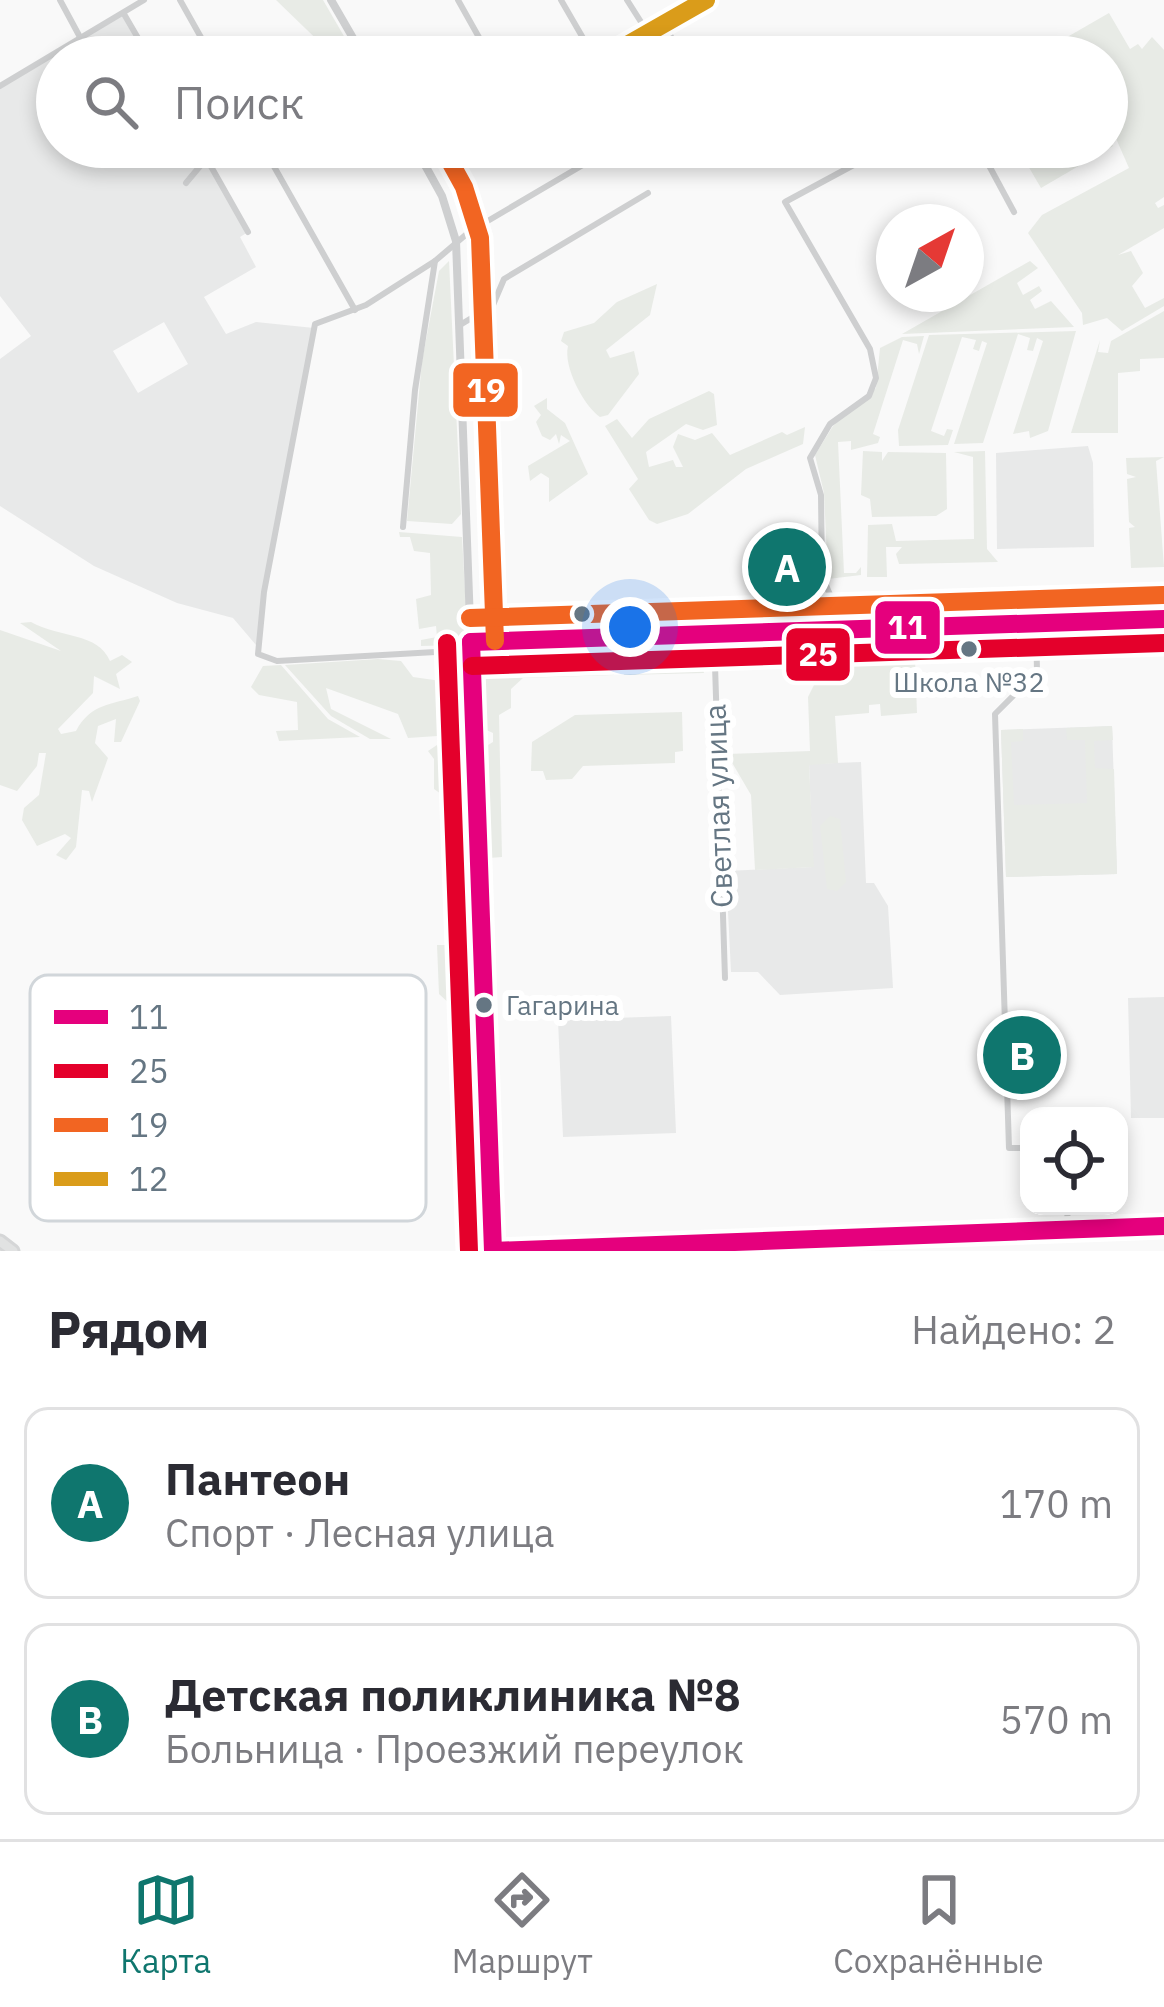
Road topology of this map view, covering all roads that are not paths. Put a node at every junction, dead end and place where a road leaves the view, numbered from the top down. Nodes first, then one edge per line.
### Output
1 (60, 0) edge
2 (144, 0) edge
3 (180, 0) edge
4 (331, 0) edge
5 (458, 0) edge
6 (561, 0) edge
7 (628, 0) edge
8 (706, 0) edge
9 (124, 14) junction
10 (664, 24) junction
11 (648, 33) junction
12 (80, 36) edge
13 (87, 36) edge
14 (137, 36) edge
15 (200, 36) edge
16 (352, 36) edge
17 (478, 36) edge
18 (582, 36) edge
19 (643, 36) edge
20 (671, 36) edge
21 (36, 65) edge
22 (0, 86) edge
23 (200, 168) edge
24 (212, 168) edge
25 (275, 168) edge
26 (427, 168) edge
27 (578, 168) edge
28 (848, 168) edge
29 (991, 168) edge
30 (186, 183) dead end
31 (648, 193) dead end
32 (1015, 212) dead end
33 (248, 232) dead end
34 (456, 241) junction
35 (435, 261) junction
36 (355, 310) junction
37 (460, 325) junction
38 (403, 527) dead end
39 (1164, 619) edge
40 (1036, 622) junction
41 (838, 629) junction
42 (714, 633) junction
43 (471, 642) junction
44 (724, 978) dead end
45 (1020, 1148) edge
46 (1067, 1215) edge
47 (1164, 1226) edge
48 (1068, 1229) junction
49 (0, 1241) edge
50 (13, 1251) edge
51 (494, 1251) edge

1 - 12 street
2 - 9 street
3 - 15 street
4 - 16 street
5 - 17 street
6 - 18 street
7 - 11 street
8 - 10 street
9 - 13 street
9 - 14 street
10 - 11 street
10 - 20 street
11 - 19 street
21 - 22 street
23 - 30 street
24 - 33 street
25 - 36 street
26 - 34 street
27 - 34 street
28 - 41 street
29 - 32 street
31 - 37 street
34 - 35 street
34 - 37 street
35 - 36 street
35 - 38 street
36 - 43 street
37 - 43 street
39 - 40 street
40 - 41 street
40 - 45 street
41 - 42 street
42 - 43 street
42 - 44 street, Светлая улица
43 - 51 street
46 - 48 street
47 - 48 street
48 - 51 street
49 - 50 main road

